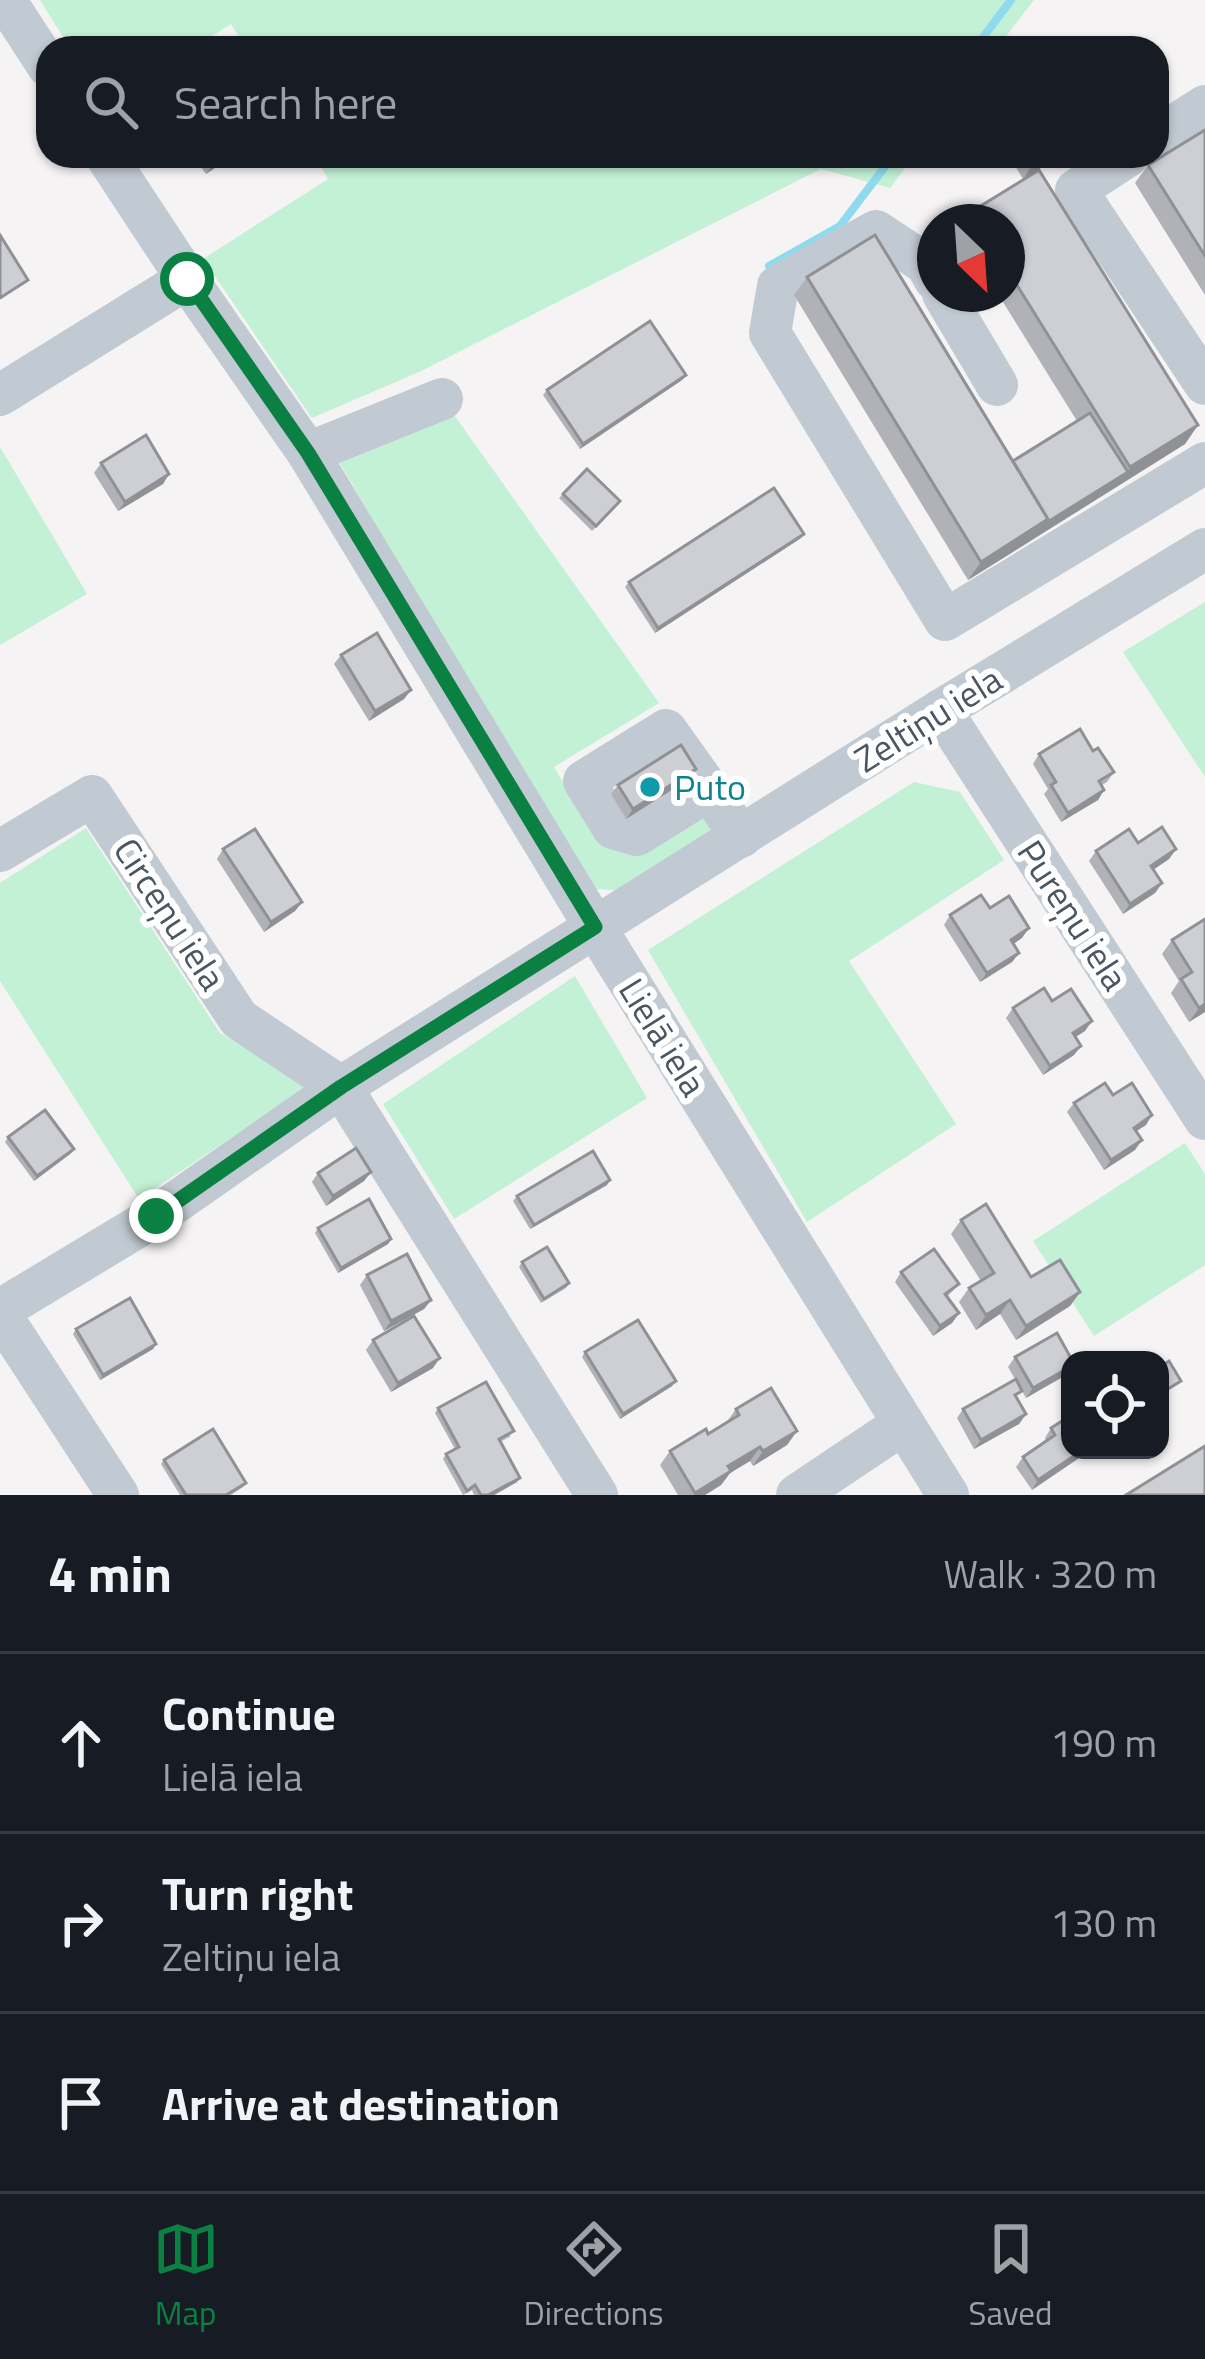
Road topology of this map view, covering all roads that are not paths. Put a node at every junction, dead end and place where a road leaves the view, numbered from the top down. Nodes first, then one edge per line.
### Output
1 (5, 0) edge
2 (36, 48) edge
3 (1205, 106) edge
4 (1169, 129) edge
5 (114, 168) edge
6 (1110, 168) edge
7 (917, 258) edge
8 (187, 279) junction
9 (954, 312) edge
10 (1205, 384) edge
11 (997, 386) dead end
12 (0, 395) edge
13 (442, 399) dead end
14 (308, 453) junction
15 (1205, 463) edge
16 (1205, 549) edge
17 (941, 710) junction
18 (709, 790) dead end
19 (741, 837) junction
20 (0, 851) edge
21 (595, 927) junction
22 (341, 1087) junction
23 (1205, 1119) edge
24 (0, 1312) edge
25 (902, 1424) junction
26 (118, 1495) edge
27 (597, 1495) edge
28 (797, 1495) edge
29 (948, 1495) edge

1 - 2 street
3 - 4 street
5 - 8 street, Lielā iela
6 - 10 street
7 - 15 street
8 - 12 street
8 - 14 street, Lielā iela
9 - 11 street
13 - 14 street
14 - 21 street, Lielā iela
16 - 17 street, Zeltiņu iela
17 - 19 street, Zeltiņu iela
17 - 23 street, Pureņu iela
18 - 19 street
19 - 21 street, Zeltiņu iela
20 - 22 street, Circeņu iela
21 - 22 street
21 - 25 street, Lielā iela
22 - 24 street
22 - 27 street
24 - 26 street
25 - 28 street
25 - 29 street, Lielā iela

